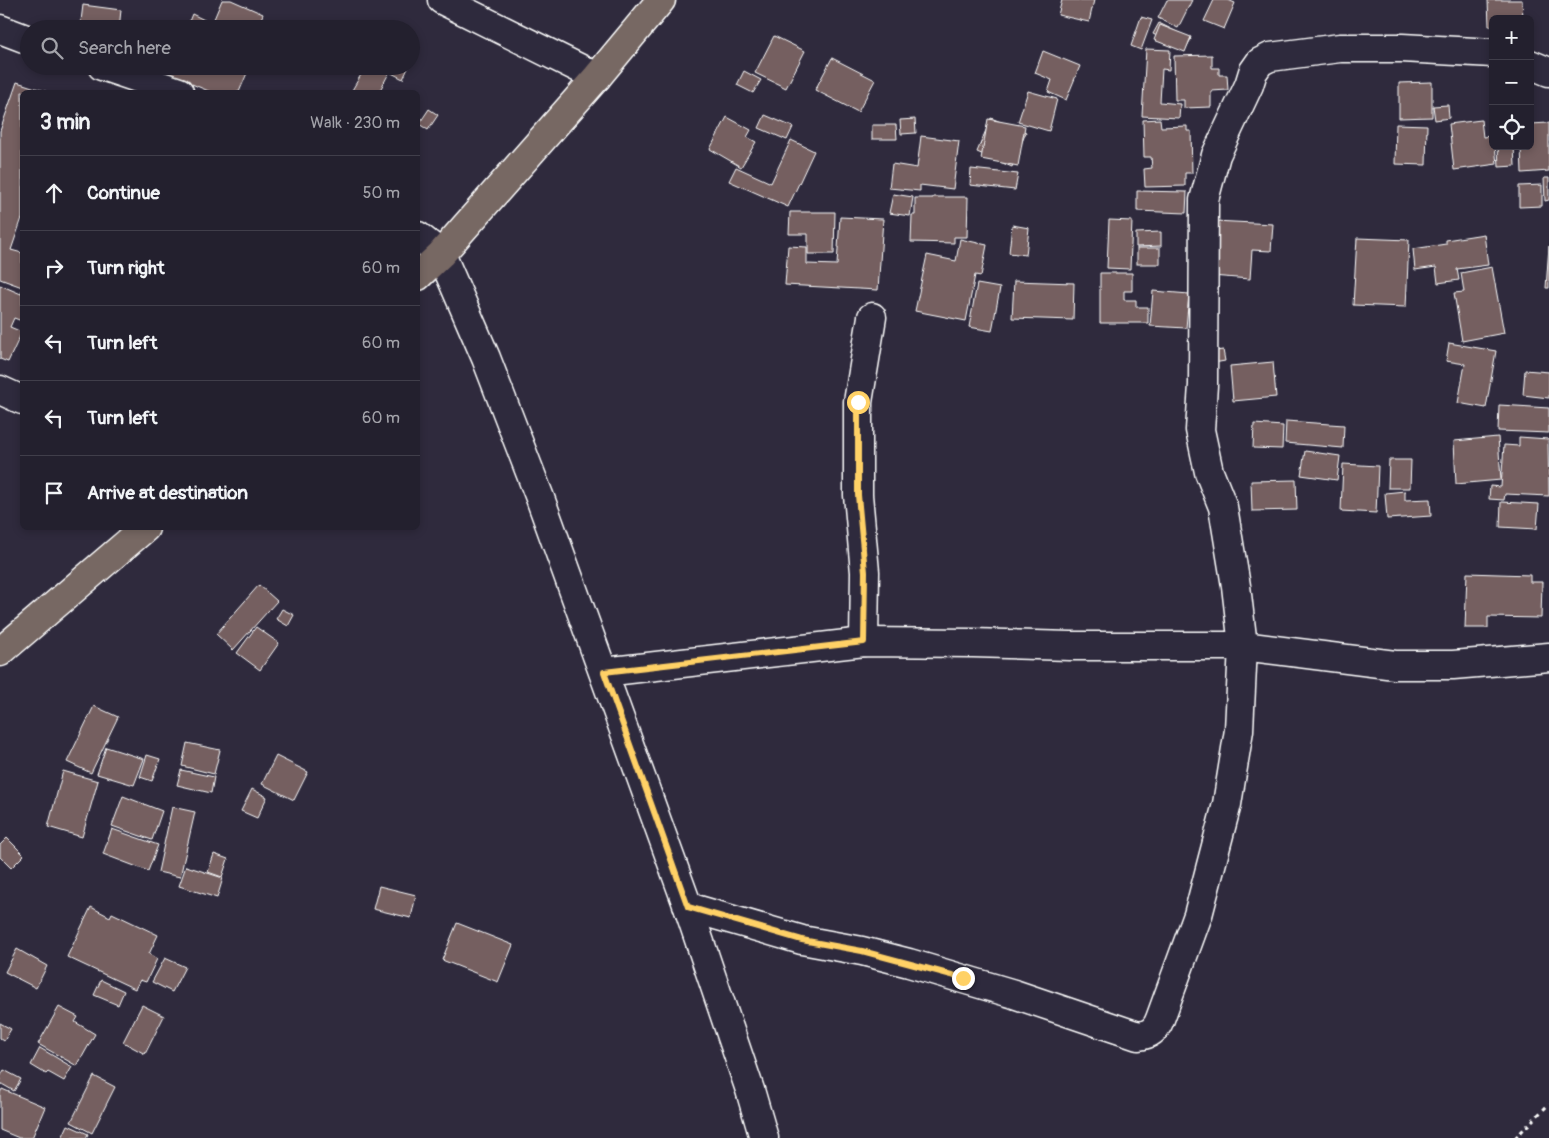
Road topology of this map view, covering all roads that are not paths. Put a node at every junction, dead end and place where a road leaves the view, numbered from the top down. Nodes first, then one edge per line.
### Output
1 (442, 0) edge
2 (660, 0) edge
3 (0, 29) edge
4 (20, 37) edge
5 (1489, 54) edge
6 (1534, 66) edge
7 (1549, 72) edge
8 (129, 75) edge
9 (597, 77) junction
10 (173, 90) edge
11 (420, 238) edge
12 (441, 254) junction
13 (420, 274) edge
14 (872, 318) dead end
15 (0, 390) edge
16 (20, 399) edge
17 (143, 530) edge
18 (864, 642) junction
19 (1243, 646) junction
20 (0, 652) edge
21 (1549, 657) edge
22 (604, 672) junction
23 (688, 907) junction
24 (764, 1138) edge

1 - 9 street
2 - 9 highway
3 - 4 street
5 - 19 street
6 - 7 street
8 - 10 street
9 - 12 highway
11 - 12 street
12 - 13 highway
12 - 22 street
14 - 18 street
15 - 16 street
17 - 20 highway
18 - 19 street
18 - 22 street
19 - 21 street
19 - 23 street
22 - 23 street
23 - 24 street

